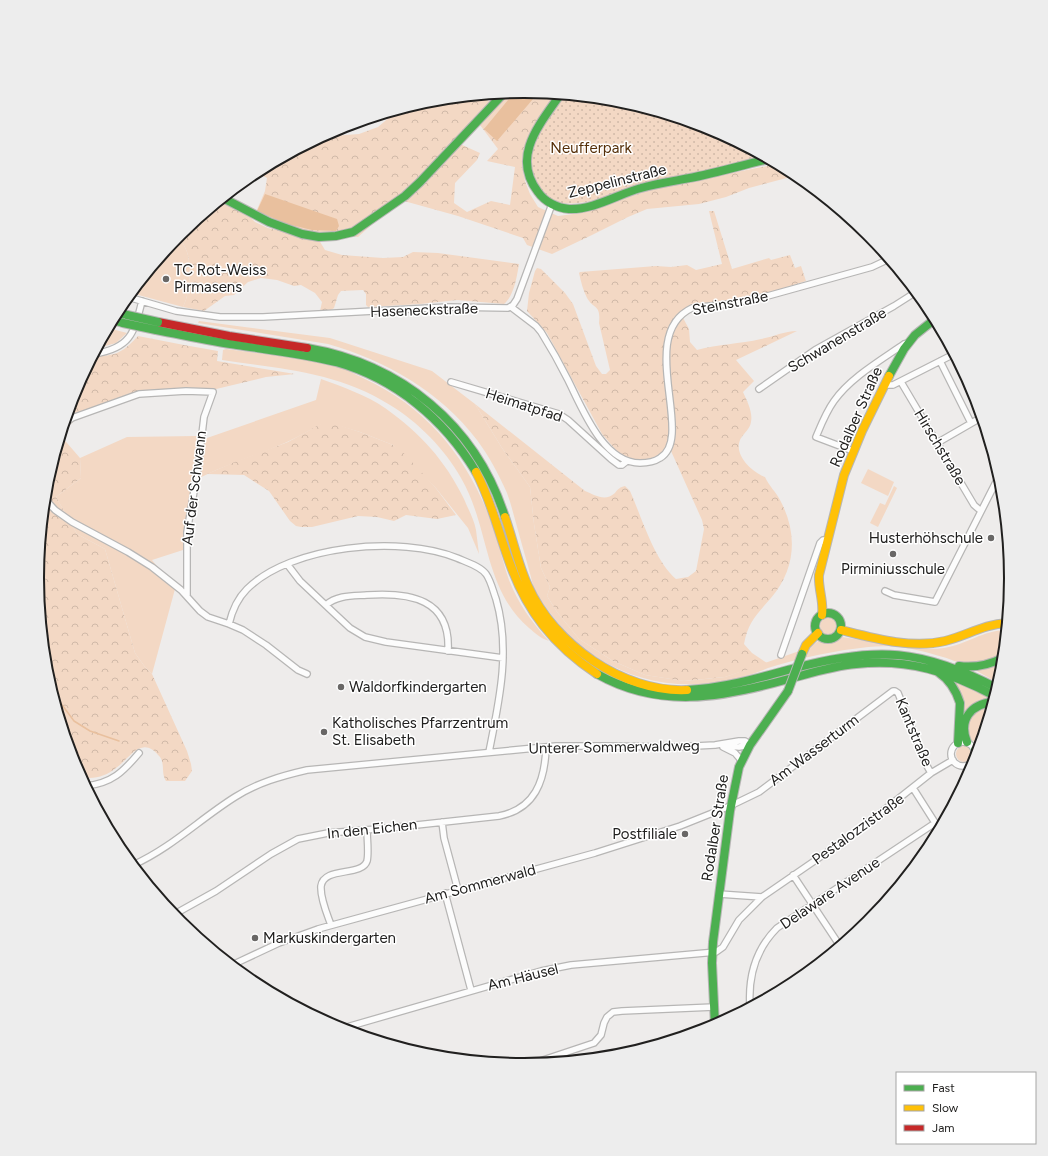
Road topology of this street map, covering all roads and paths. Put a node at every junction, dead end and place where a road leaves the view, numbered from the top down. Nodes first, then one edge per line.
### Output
1 (499, 99) edge
2 (557, 99) edge
3 (761, 161) edge
4 (228, 200) edge
5 (552, 204) junction
6 (884, 261) edge
7 (911, 295) edge
8 (134, 299) edge
9 (142, 301) junction
10 (511, 307) junction
11 (121, 317) edge
12 (120, 319) edge
13 (125, 319) junction
14 (930, 323) edge
15 (157, 326) junction
16 (908, 343) junction
17 (101, 352) edge
18 (949, 356) edge
19 (940, 361) junction
20 (451, 382) dead end
21 (901, 382) junction
22 (885, 385) junction
23 (759, 389) dead end
24 (71, 419) edge
25 (977, 420) edge
26 (971, 423) junction
27 (936, 442) junction
28 (853, 452) junction
29 (627, 461) junction
30 (995, 485) edge
31 (50, 504) edge
32 (981, 511) junction
33 (828, 540) junction
34 (287, 564) junction
35 (885, 591) dead end
36 (187, 594) junction
37 (326, 605) junction
38 (826, 614) junction
39 (1002, 623) edge
40 (229, 624) junction
41 (841, 630) junction
42 (818, 633) junction
43 (448, 651) junction
44 (781, 656) dead end
45 (503, 658) junction
46 (997, 662) edge
47 (947, 664) junction
48 (931, 668) junction
49 (307, 674) dead end
50 (992, 685) edge
51 (895, 690) joint
52 (990, 693) edge
53 (988, 702) edge
54 (963, 742) junction
55 (715, 745) junction
56 (750, 745) junction
57 (973, 746) edge
58 (546, 747) junction
59 (490, 752) junction
60 (139, 753) dead end
61 (741, 760) junction
62 (953, 760) junction
63 (965, 765) edge
64 (931, 773) junction
65 (92, 785) edge
66 (913, 788) junction
67 (730, 806) junction
68 (442, 822) junction
69 (935, 823) joint
70 (367, 830) junction
71 (138, 863) edge
72 (793, 875) junction
73 (458, 890) junction
74 (446, 893) junction
75 (719, 894) junction
76 (762, 897) junction
77 (812, 904) junction
78 (180, 911) edge
79 (331, 925) junction
80 (837, 942) edge
81 (712, 952) junction
82 (237, 963) edge
83 (471, 990) junction
84 (750, 1001) edge
85 (714, 1007) junction
86 (715, 1018) edge
87 (350, 1025) edge
88 (552, 1057) edge

1 - 4 main road
2 - 5 main road, Zeppelinstraße
3 - 5 main road, Zeppelinstraße
5 - 10 street
6 - 29 street, Steinstraße
7 - 23 street, Schwanenstraße
8 - 9 street, Haseneckstraße
9 - 10 street, Haseneckstraße
9 - 17 street
10 - 29 street
11 - 13 main road
12 - 13 main road
13 - 15 main road, bridge
14 - 16 main road, Rodalber Straße
15 - 47 main road
15 - 48 main road
16 - 22 main road, Rodalber Straße
16 - 28 street
18 - 19 street
19 - 21 street
19 - 26 street
20 - 29 street, Heimatpfad
21 - 22 street
21 - 27 street, Hirschstraße
22 - 28 main road, Rodalber Straße
24 - 36 street, Auf der Schwann
25 - 26 street
26 - 27 street
27 - 32 street, Hirschstraße
28 - 33 main road, Rodalber Straße
30 - 32 street
31 - 36 street
32 - 35 street
33 - 38 main road, Rodalber Straße
33 - 44 street, Rodalber Straße
34 - 37 street
34 - 40 street
34 - 45 street
36 - 40 street
37 - 43 street
37 - 43 street
38 - 41 main road
38 - 42 main road
39 - 41 main road
40 - 49 street
41 - 42 main road
42 - 56 main road, Rodalber Straße, bridge
43 - 45 street
45 - 59 street
46 - 47 main road
47 - 50 main road
48 - 52 main road
48 - 54 main road
51 - 64 street, Kantstraße
51 - 67 street, Am Wasserturm
53 - 54 main road
54 - 57 street
54 - 62 street
55 - 56 street, Unterer Sommerwaldweg
55 - 58 street, Unterer Sommerwaldweg
55 - 61 street, Unterer Sommerwaldweg
56 - 61 main road, Rodalber Straße
58 - 59 street, Unterer Sommerwaldweg
58 - 68 street, In den Eichen
59 - 71 street, Unterer Sommerwaldweg
60 - 65 street
61 - 67 main road, Rodalber Straße
62 - 63 street
62 - 64 street, Pestalozzistraße
64 - 66 street, Pestalozzistraße
66 - 69 street
66 - 72 street, Pestalozzistraße
67 - 73 street, Am Sommerwald
67 - 75 main road, Rodalber Straße
68 - 70 street, In den Eichen
68 - 73 street
69 - 77 street, Delaware Avenue
70 - 78 street, In den Eichen
70 - 79 street
72 - 76 street, Pestalozzistraße
72 - 77 street
73 - 74 street, Am Sommerwald
74 - 79 street, Am Sommerwald
74 - 83 street
75 - 76 street
75 - 81 main road, Rodalber Straße
76 - 81 street, Pestalozzistraße
77 - 80 street
77 - 84 street, Delaware Avenue
79 - 82 street, Am Sommerwald
81 - 83 street, Am Häusel
81 - 85 main road, Rodalber Straße
83 - 87 street, Am Häusel
85 - 86 main road, Rodalber Straße
85 - 88 street

